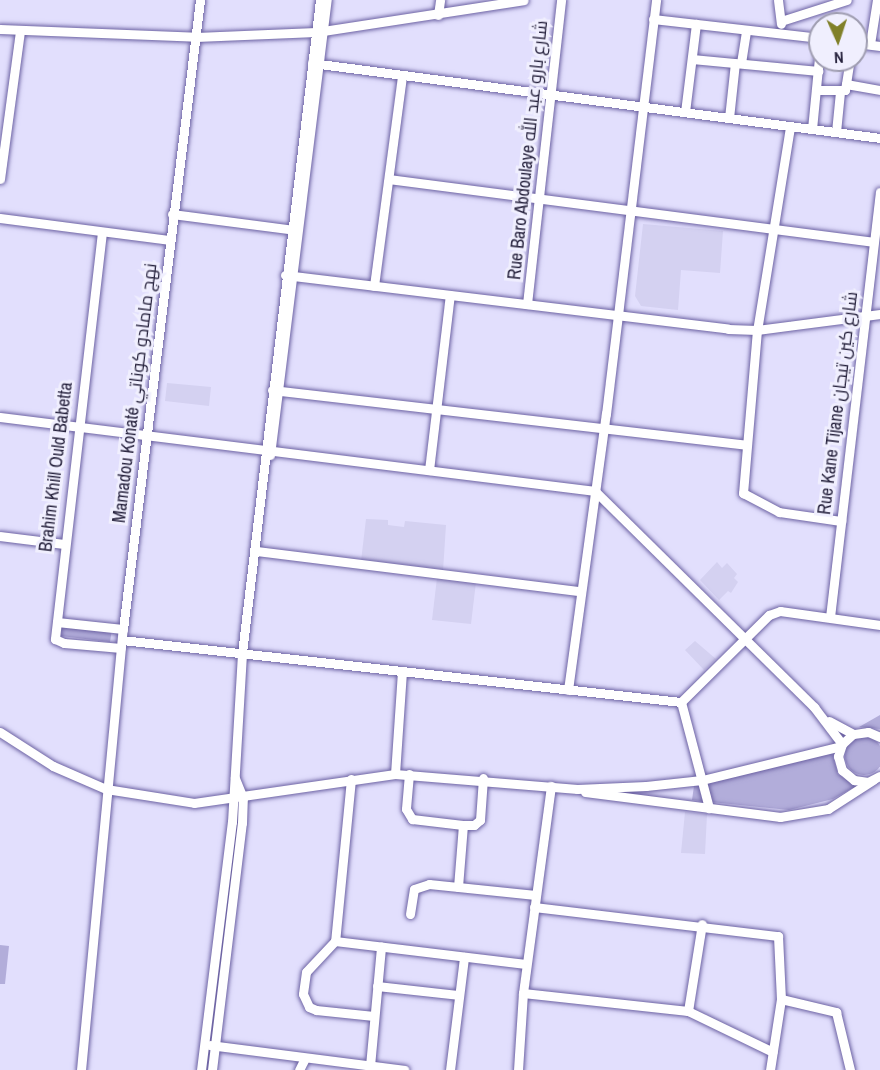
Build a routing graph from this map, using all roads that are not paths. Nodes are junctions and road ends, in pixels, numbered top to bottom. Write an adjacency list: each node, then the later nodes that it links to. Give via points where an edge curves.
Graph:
1 (200, 0): 20 (street, Mamadou Konaté نهج مامادو كوناتي)
2 (320, 0): 18 (street)
3 (327, 0): 18 (street)
4 (440, 0): 11 (street)
5 (524, 0): 11 (street)
6 (561, 0): 33 (street, Rue Baro Abdoulaye شارع بارو عبد الله)
7 (656, 0): 12 (street)
8 (778, 0): 13 (street)
9 (847, 0): 13 (street)
10 (877, 0): 22 (street)
11 (438, 15): 18 (street)
12 (653, 19): 14 (street); 34 (street)
13 (781, 21): 19 (street)
14 (696, 24): 16 (street); 23 (street)
15 (0, 29): 17 (street)
16 (746, 30): 19 (street); 24 (street)
17 (20, 31): 20 (street); 41 (street)
18 (320, 32): 20 (street); 25 (street)
19 (782, 34): 21 (street)
20 (196, 37): 46 (street, Mamadou Konaté نهج مامادو كوناتي)
21 (808, 37)
22 (875, 45)
23 (692, 58): 24 (street); 35 (street)
24 (738, 63): 26 (street); 36 (street)
25 (315, 64): 29 (street); 48 (street)
26 (808, 69)
27 (818, 72): 31 (street)
28 (847, 72): 30 (street)
29 (402, 76): 33 (street); 42 (street)
30 (843, 88): 31 (street); 32 (street); 39 (street)
31 (816, 90): 38 (street)
32 (880, 90)
33 (553, 96): 34 (street); 44 (street, Rue Baro Abdoulaye شارع بارو عبد الله)
34 (643, 108): 35 (street); 45 (street)
35 (685, 112): 36 (street)
36 (729, 118): 37 (street)
37 (790, 127): 38 (street); 49 (street)
38 (812, 129): 39 (street)
39 (836, 132): 40 (street)
40 (880, 138)
41 (0, 179)
42 (389, 179): 44 (street); 54 (street)
43 (880, 192): 52 (street, Rue Kane Tijane شارع كين تيجان)
44 (540, 199): 45 (street); 56 (street, Rue Baro Abdoulaye شارع بارو عبد الله)
45 (630, 211): 49 (street); 57 (street)
46 (172, 214): 48 (street); 51 (street, Mamadou Konaté نهج مامادو كوناتي)
47 (0, 218): 50 (street)
48 (295, 230): 53 (street)
49 (772, 230): 52 (street); 60 (street)
50 (102, 232): 51 (street); 64 (street, Brahim Khill Ould Babetta)
51 (169, 240): 66 (street, Mamadou Konaté نهج مامادو كوناتي)
52 (872, 242): 58 (street, Rue Kane Tijane شارع كين تيجان)
53 (289, 276): 54 (street); 61 (street)
54 (374, 286): 55 (street)
55 (450, 295): 56 (street); 62 (street)
56 (527, 304): 57 (street)
57 (618, 313): 60 (street); 65 (street)
58 (868, 314): 59 (street); 60 (street); 71 (street, Rue Kane Tijane شارع كين تيجان)
59 (880, 314)
60 (757, 330): 67 (street)
61 (275, 390): 62 (street); 68 (street)
62 (437, 408): 65 (street); 69 (street)
63 (0, 417): 64 (street)
64 (77, 427): 66 (street); 73 (street, Brahim Khill Ould Babetta)
65 (604, 429): 67 (street); 70 (street)
66 (148, 435): 68 (street); 79 (street, Mamadou Konaté نهج مامادو كوناتي)
67 (744, 445): 71 (street, via 743,493 779,512)
68 (269, 450): 69 (street); 74 (street)
69 (429, 470): 70 (street)
70 (595, 491): 75 (street); 80 (street)
71 (841, 521): 76 (street, Rue Kane Tijane شارع كين تيجان)
72 (0, 536): 73 (street)
73 (64, 544): 77 (street, Brahim Khill Ould Babetta)
74 (256, 551): 75 (street); 82 (street)
75 (580, 591): 84 (street)
76 (830, 617): 78 (street); 80 (street, via 780,611 762,621)
77 (57, 622): 79 (street); 81 (street, via 57,642)
78 (880, 625)
79 (123, 629): 81 (street, Mamadou Konaté نهج مامادو كوناتي)
80 (748, 641): 85 (street); 86 (street)
81 (122, 644): 82 (street); 99 (street, Mamadou Konaté نهج مامادو كوناتي)
82 (242, 653): 83 (street); 93 (street)
83 (402, 671): 84 (street); 91 (street)
84 (568, 690): 85 (street)
85 (681, 702): 96 (street)
86 (824, 717): 88 (street); 90 (street)
87 (0, 732): 99 (street, via 53,766)
88 (853, 734): 89 (street); 90 (street)
89 (879, 735)
90 (841, 745): 96 (street); 97 (street, via 839,761 845,774 858,782)
91 (395, 774): 92 (street); 95 (street)
92 (409, 774): 94 (street); 104 (street, via 406,808 412,819)
93 (234, 776): 101 (street); 102 (street)
94 (483, 778): 98 (street); 104 (street, via 480,820 474,825)
95 (351, 779): 101 (street); 110 (street)
96 (702, 780): 100 (street); 103 (street)
97 (877, 780): 103 (street, via 843,802 813,813 780,817)
98 (551, 786): 100 (street); 106 (street)
99 (106, 789): 102 (street, via 182,802); 125 (street, Mamadou Konaté نهج مامادو كوناتي)
100 (578, 789): 103 (street, via 604,796)
101 (243, 798): 102 (street); 121 (street)
102 (232, 800): 120 (street)
103 (709, 808)
104 (463, 825): 105 (street)
105 (458, 887): 106 (street); 108 (street, via 429,884 414,889)
106 (535, 895): 107 (street)
107 (534, 907): 109 (street); 113 (street)
108 (410, 914)
109 (702, 924): 117 (street, via 780,938); 118 (street)
110 (335, 941): 111 (street); 119 (street, via 306,972 304,1001 316,1010)
111 (381, 947): 112 (street); 114 (street)
112 (464, 957): 113 (street); 116 (street)
113 (526, 964): 115 (street)
114 (377, 986): 116 (street); 119 (street)
115 (523, 993): 118 (street); 131 (street)
116 (458, 995): 130 (street)
117 (781, 999): 122 (street); 133 (street, via 836,1012)
118 (688, 1011): 122 (street)
119 (374, 1017): 124 (street)
120 (204, 1044): 121 (street); 126 (street)
121 (215, 1046): 123 (street); 127 (street)
122 (773, 1052): 132 (street)
123 (304, 1058): 124 (street); 128 (street)
124 (369, 1066): 129 (street)
125 (81, 1070)
126 (201, 1070)
127 (212, 1070)
128 (299, 1070)
129 (405, 1070)
130 (450, 1070)
131 (518, 1070)
132 (771, 1070)
133 (850, 1070)

